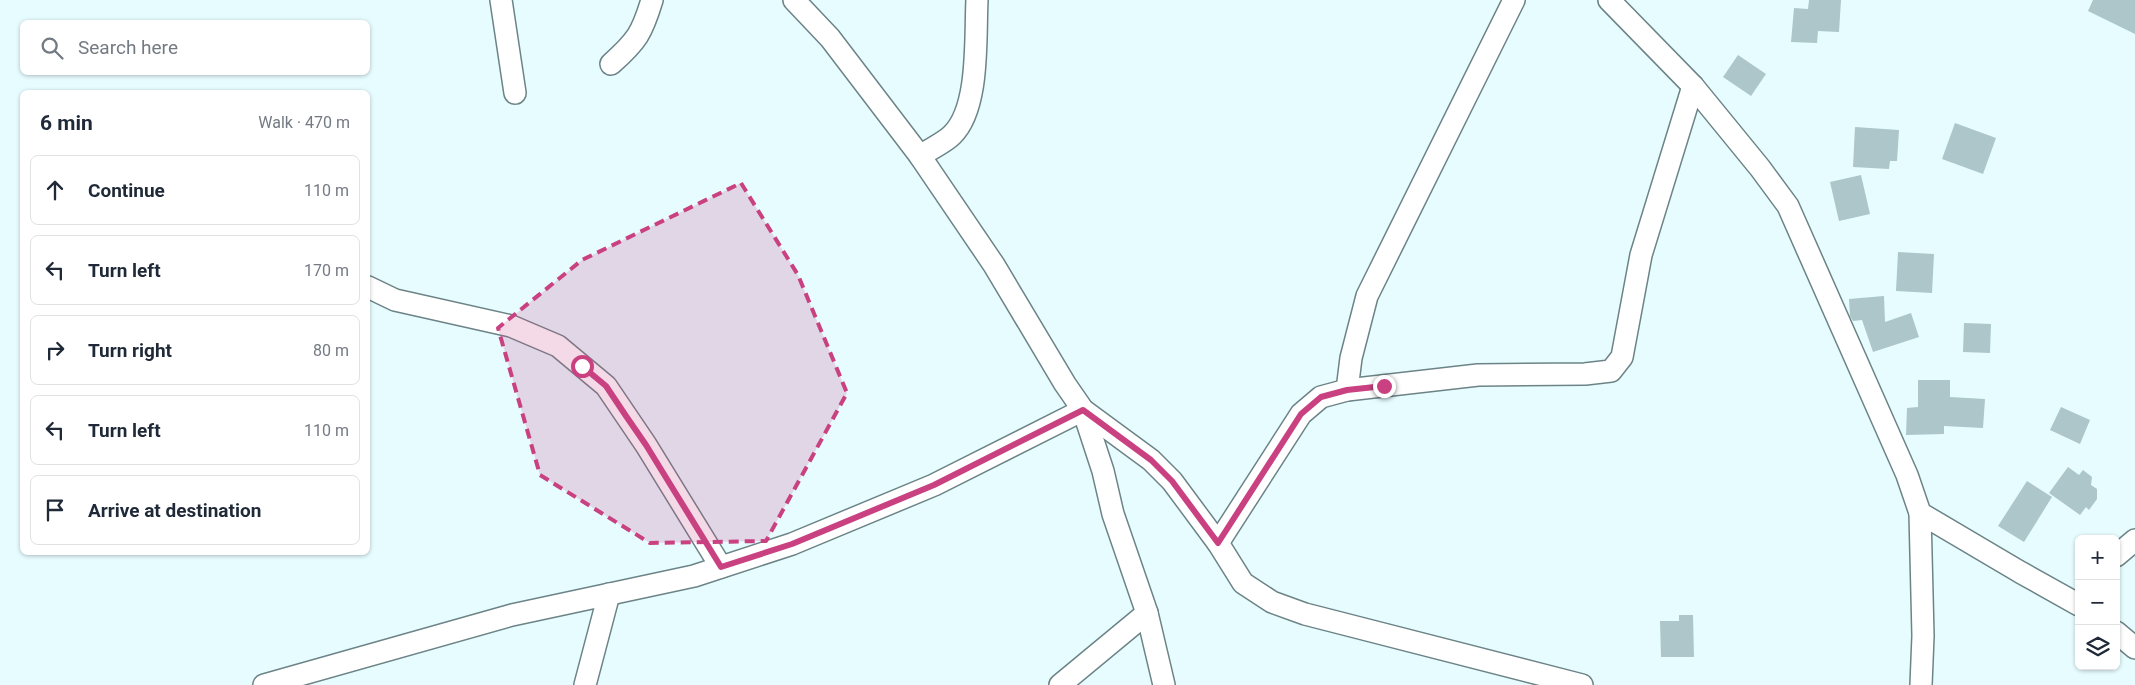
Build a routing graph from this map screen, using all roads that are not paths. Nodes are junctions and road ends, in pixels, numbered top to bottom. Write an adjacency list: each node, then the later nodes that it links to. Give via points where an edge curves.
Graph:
1 (501, 0): 9 (street)
2 (652, 0): 7 (street, via 645,24 632,45)
3 (794, 0): 10 (street, via 830,38)
4 (977, 0): 10 (street, via 972,94 963,119 952,135)
5 (1514, 0): 12 (street, via 1367,296 1351,358)
6 (1609, 0): 8 (street)
7 (612, 64)
8 (1693, 86): 12 (street, via 1641,255 1622,357 1611,371 1478,375); 14 (street, via 1788,206 1907,475)
9 (515, 93)
10 (920, 156): 13 (street, via 994,265)
11 (370, 288): 18 (street, via 395,300 511,326 558,346 606,386)
12 (1347, 390): 16 (street, via 1321,397 1301,414)
13 (1083, 410): 16 (street, via 1151,460 1172,481); 18 (street, via 934,485 792,544); 21 (street, via 1103,470 1113,514)
14 (1920, 512): 20 (street); 29 (street)
15 (2135, 540): 17 (street)
16 (1218, 543): 28 (street, via 1243,583 1272,602 1305,614)
17 (2120, 553)
18 (721, 567): 19 (street)
19 (609, 594): 24 (street, via 512,615); 25 (street)
20 (2075, 597)
21 (1147, 613): 26 (street); 27 (street)
22 (2120, 635): 23 (street)
23 (2135, 648)
24 (264, 685)
25 (585, 685)
26 (1060, 685)
27 (1164, 685)
28 (1582, 685)
29 (1921, 685)

